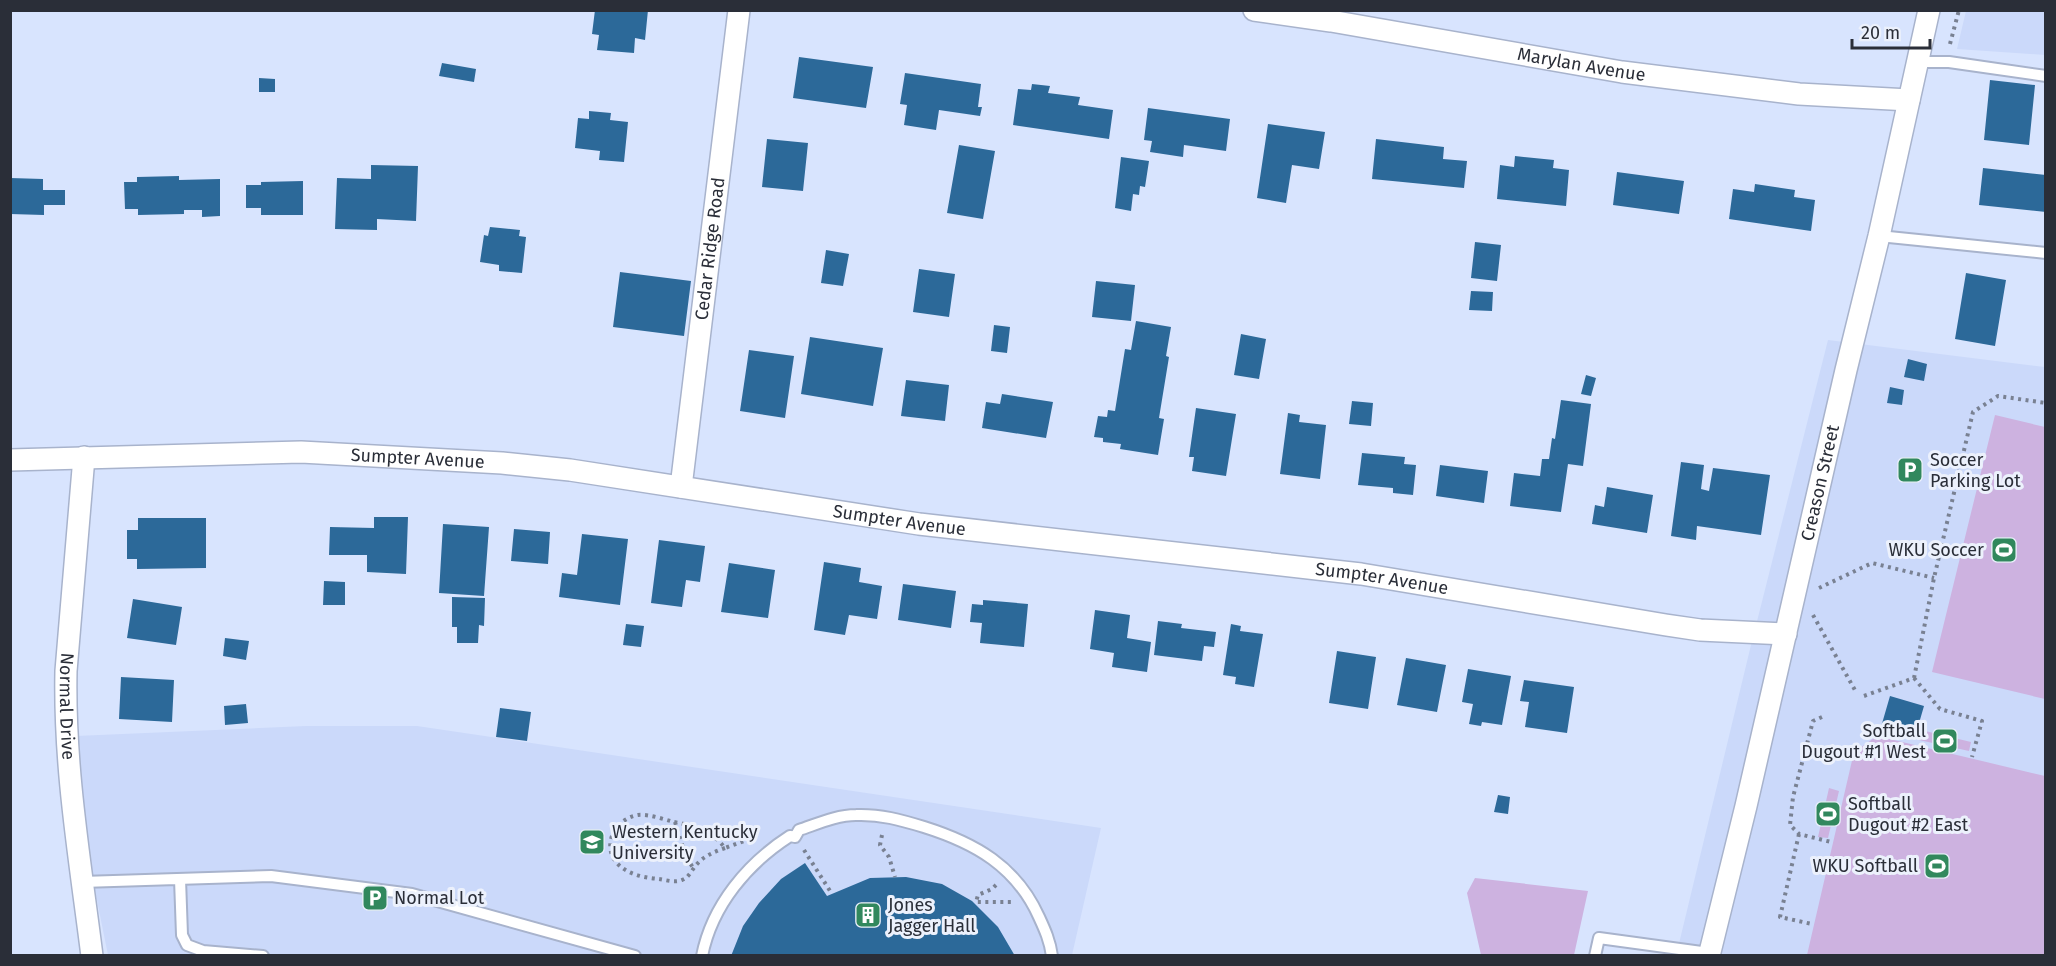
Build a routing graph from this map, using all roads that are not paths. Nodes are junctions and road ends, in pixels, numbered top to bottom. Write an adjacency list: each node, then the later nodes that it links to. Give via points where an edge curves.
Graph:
1 (739, 10): 11 (street, Cedar Ridge Road)
2 (1254, 10): 6 (street, Marylan Avenue, via 1622,72 1799,94)
3 (1929, 10): 4 (street, Creason Street)
4 (1919, 62): 5 (lane, via 1949,62); 6 (street, Creason Street)
5 (2046, 76)
6 (1909, 100): 7 (street, Creason Street)
7 (1879, 236): 8 (lane); 12 (street, Creason Street)
8 (2046, 253)
9 (84, 457): 10 (street, Sumpter Avenue); 11 (street, Sumpter Avenue, via 347,453 536,467); 14 (street, Normal Drive, via 65,706 72,813)
10 (10, 460)
11 (681, 487): 12 (street, Sumpter Avenue, via 919,524 1361,574 1666,626)
12 (1786, 634): 15 (street, Creason Street)
13 (180, 879): 14 (lane); 17 (lane, via 182,935 187,945 203,951); 18 (lane, via 271,876 412,894)
14 (82, 882): 16 (street, Normal Drive)
15 (1709, 954): 21 (lane, via 1599,938)
16 (92, 956)
17 (263, 956)
18 (635, 956)
19 (702, 956): 20 (lane, via 719,911 752,866 776,845 795,837 799,830 854,815 885,817 952,836 988,855 1014,877 1030,901 1050,941)
20 (1052, 956)
21 (1595, 956)

